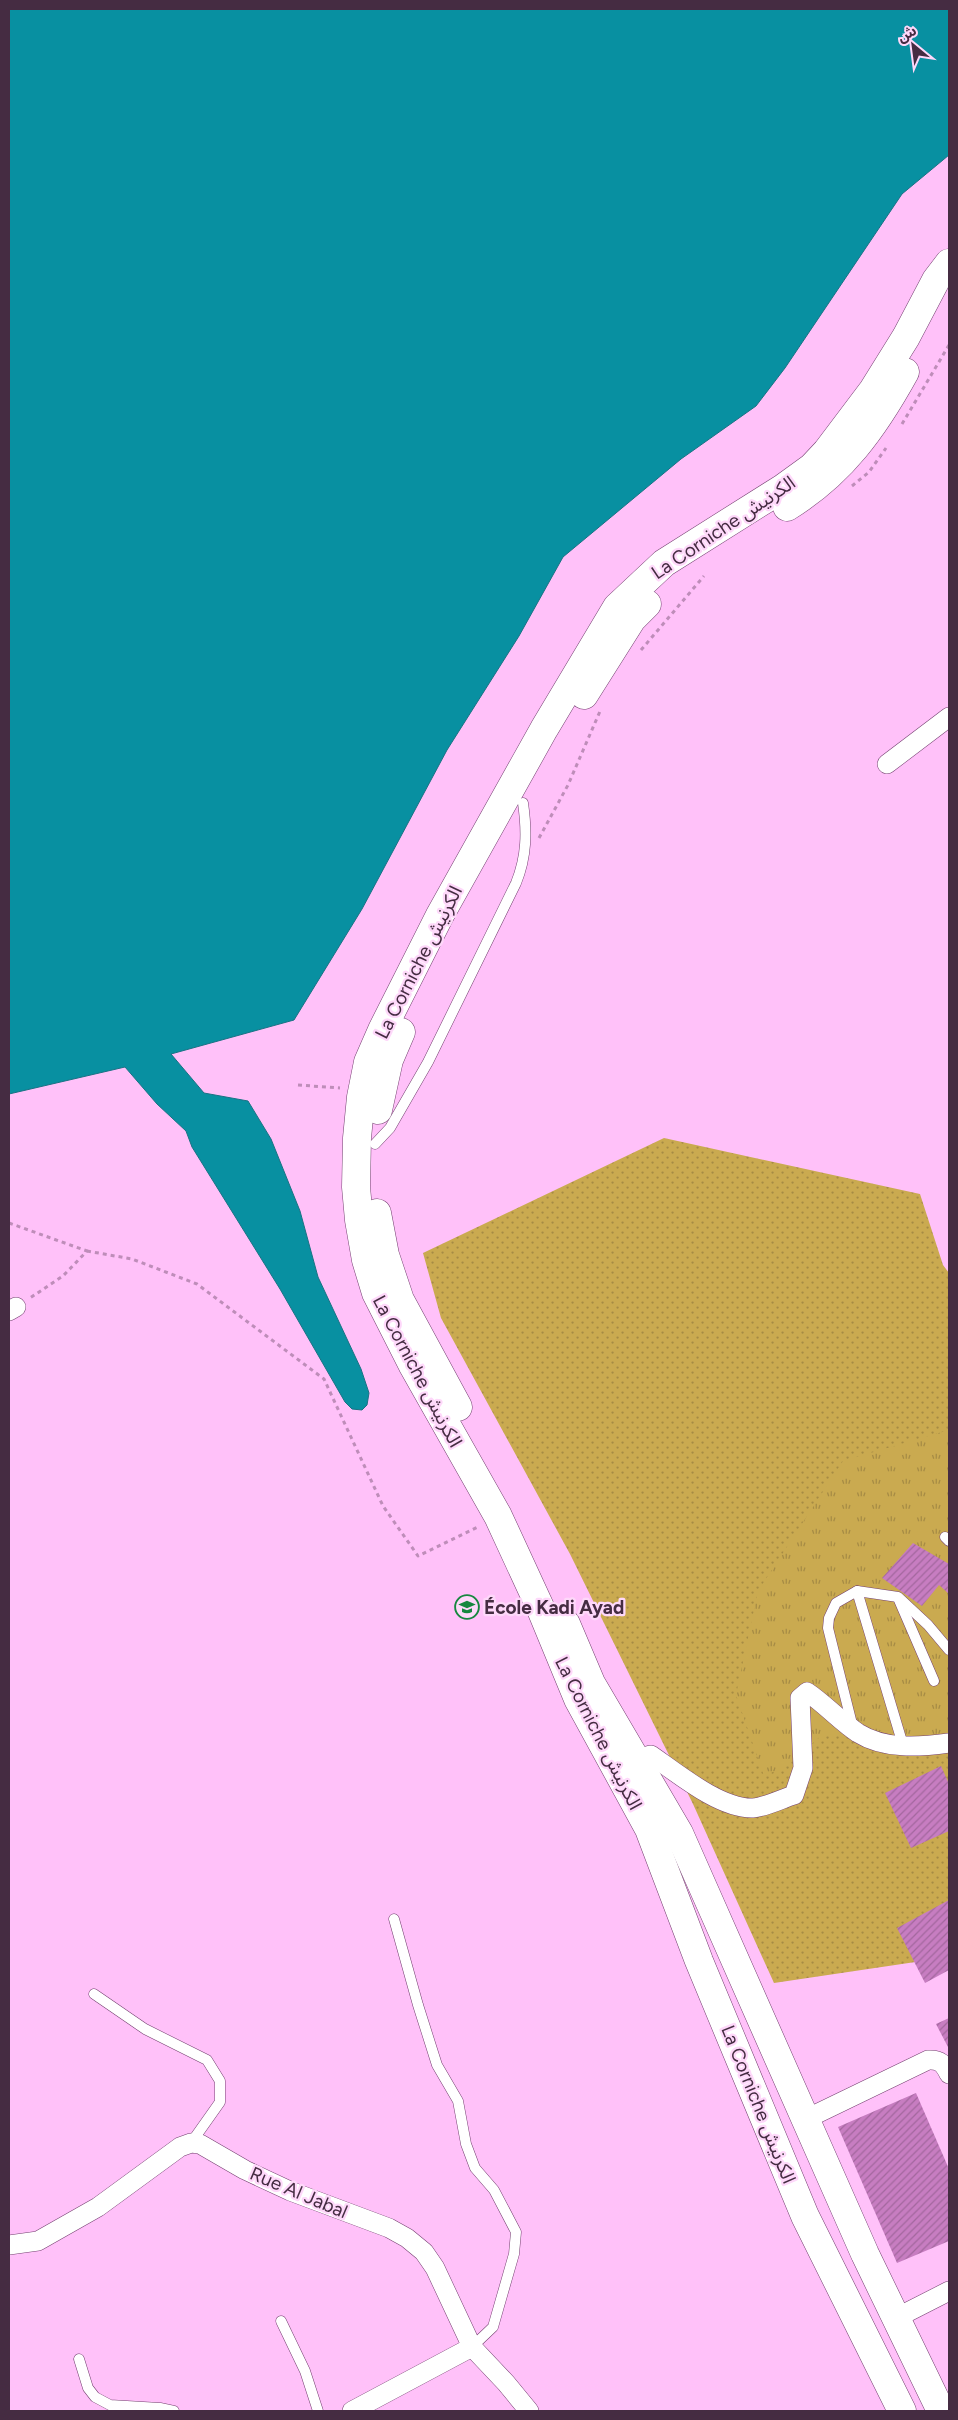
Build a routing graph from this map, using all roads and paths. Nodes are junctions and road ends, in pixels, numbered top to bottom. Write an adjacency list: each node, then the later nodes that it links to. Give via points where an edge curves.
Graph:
1 (949, 263): 24 (main road, La Corniche الكرنيش, via 873,390 828,451 783,488 664,563 617,607 576,672 440,915 368,1062 361,1097 356,1187 366,1260 376,1293 510,1540 567,1676)
2 (949, 295): 8 (main road, La Corniche الكرنيش, via 882,412 846,460 822,483 662,589 632,619)
3 (704, 576): 4 (path)
4 (636, 656)
5 (604, 702): 9 (path, via 568,785)
6 (949, 717): 7 (street)
7 (887, 764)
8 (522, 803): 9 (lane, via 526,838); 12 (main road, La Corniche الكرنيش, via 406,1018 382,1086)
9 (522, 869): 12 (lane, via 428,1062 390,1128)
10 (298, 1086): 11 (path)
11 (346, 1088)
12 (375, 1144): 24 (main road, La Corniche الكرنيش, via 375,1203 385,1255 400,1300 513,1508)
13 (9, 1223): 14 (path)
14 (87, 1252): 15 (path, via 63,1276); 16 (path, via 132,1259 197,1284 324,1379 383,1506 418,1556)
15 (12, 1309)
16 (486, 1523)
17 (857, 1591): 18 (lane); 21 (lane, via 836,1603 828,1628); 23 (lane)
18 (898, 1596): 19 (lane); 20 (lane)
19 (949, 1650)
20 (934, 1681)
21 (853, 1729): 23 (street, via 875,1742); 24 (street, via 818,1698 803,1693 800,1698 803,1768 794,1795 754,1808 734,1806 708,1793 651,1755)
22 (949, 1743): 23 (street)
23 (903, 1745)
24 (625, 1762): 28 (main road, La Corniche الكرنيش, via 679,1832); 40 (main road, La Corniche الكرنيش, via 699,1961 805,2216)
25 (394, 1920): 34 (lane, via 438,2065 458,2101 466,2144 475,2168 494,2190 516,2232 514,2254 493,2327)
26 (94, 1994): 29 (lane, via 146,2029 207,2060 220,2081 220,2102)
27 (949, 2074): 28 (street, via 944,2064 935,2059 928,2060)
28 (806, 2119): 32 (main road, La Corniche الكرنيش)
29 (191, 2143): 30 (street, via 180,2147 98,2207 38,2241); 34 (street, Rue Al Jabal, via 200,2144 290,2191 389,2228 407,2238 424,2252 435,2268)
30 (9, 2244)
31 (949, 2291): 32 (street)
32 (896, 2318): 41 (main road, La Corniche الكرنيش)
33 (281, 2321): 37 (lane, via 305,2371)
34 (472, 2347): 38 (street); 39 (street, Rue Al Jabal)
35 (79, 2359): 36 (lane, via 88,2388 95,2398 110,2404)
36 (174, 2411)
37 (318, 2411)
38 (352, 2411)
39 (529, 2411)
40 (902, 2411)
41 (941, 2411)

